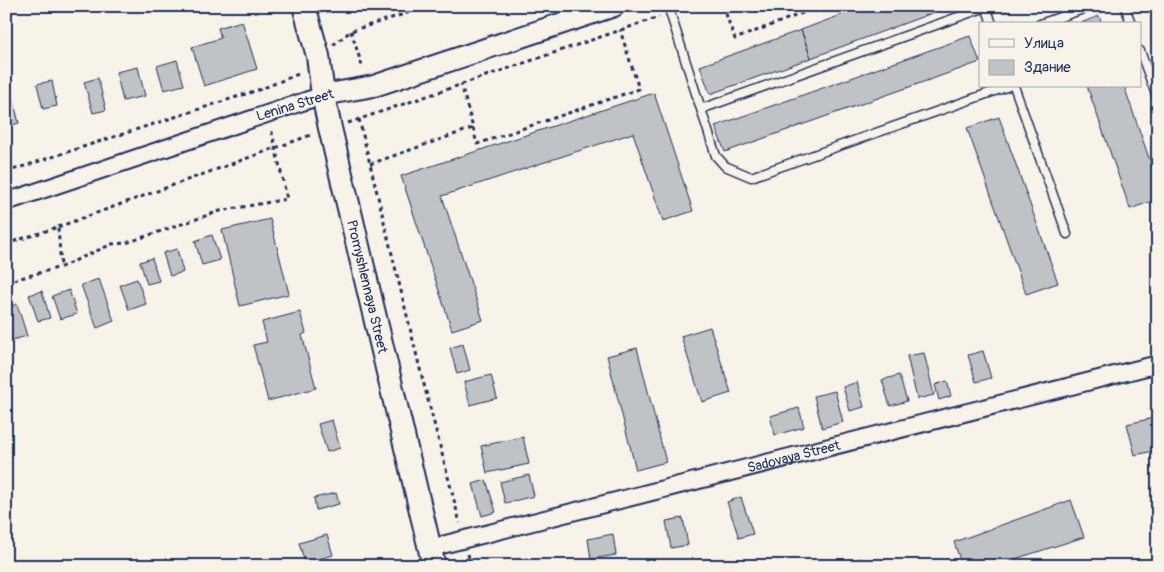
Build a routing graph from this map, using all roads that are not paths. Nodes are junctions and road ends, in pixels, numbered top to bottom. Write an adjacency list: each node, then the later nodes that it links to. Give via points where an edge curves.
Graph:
1 (304, 6): 13 (main road, Promyshlennaya Street, via 318,56)
2 (614, 6): 13 (street, Lenina Street, via 374,86)
3 (1092, 6): 8 (lane)
4 (1125, 6): 9 (lane)
5 (986, 7): 7 (lane); 15 (lane)
6 (669, 10): 15 (lane)
7 (991, 22)
8 (1046, 22)
9 (1130, 22)
10 (1142, 56): 14 (lane)
11 (1002, 88): 15 (lane, via 750,177 725,166 716,156)
12 (1015, 88): 17 (lane)
13 (323, 95): 16 (street, Lenina Street); 19 (main road, Promyshlennaya Street)
14 (1158, 100)
15 (701, 109)
16 (6, 202)
17 (1066, 234)
18 (1158, 364): 19 (street, Sadovaya Street, via 465,540)
19 (432, 557)

